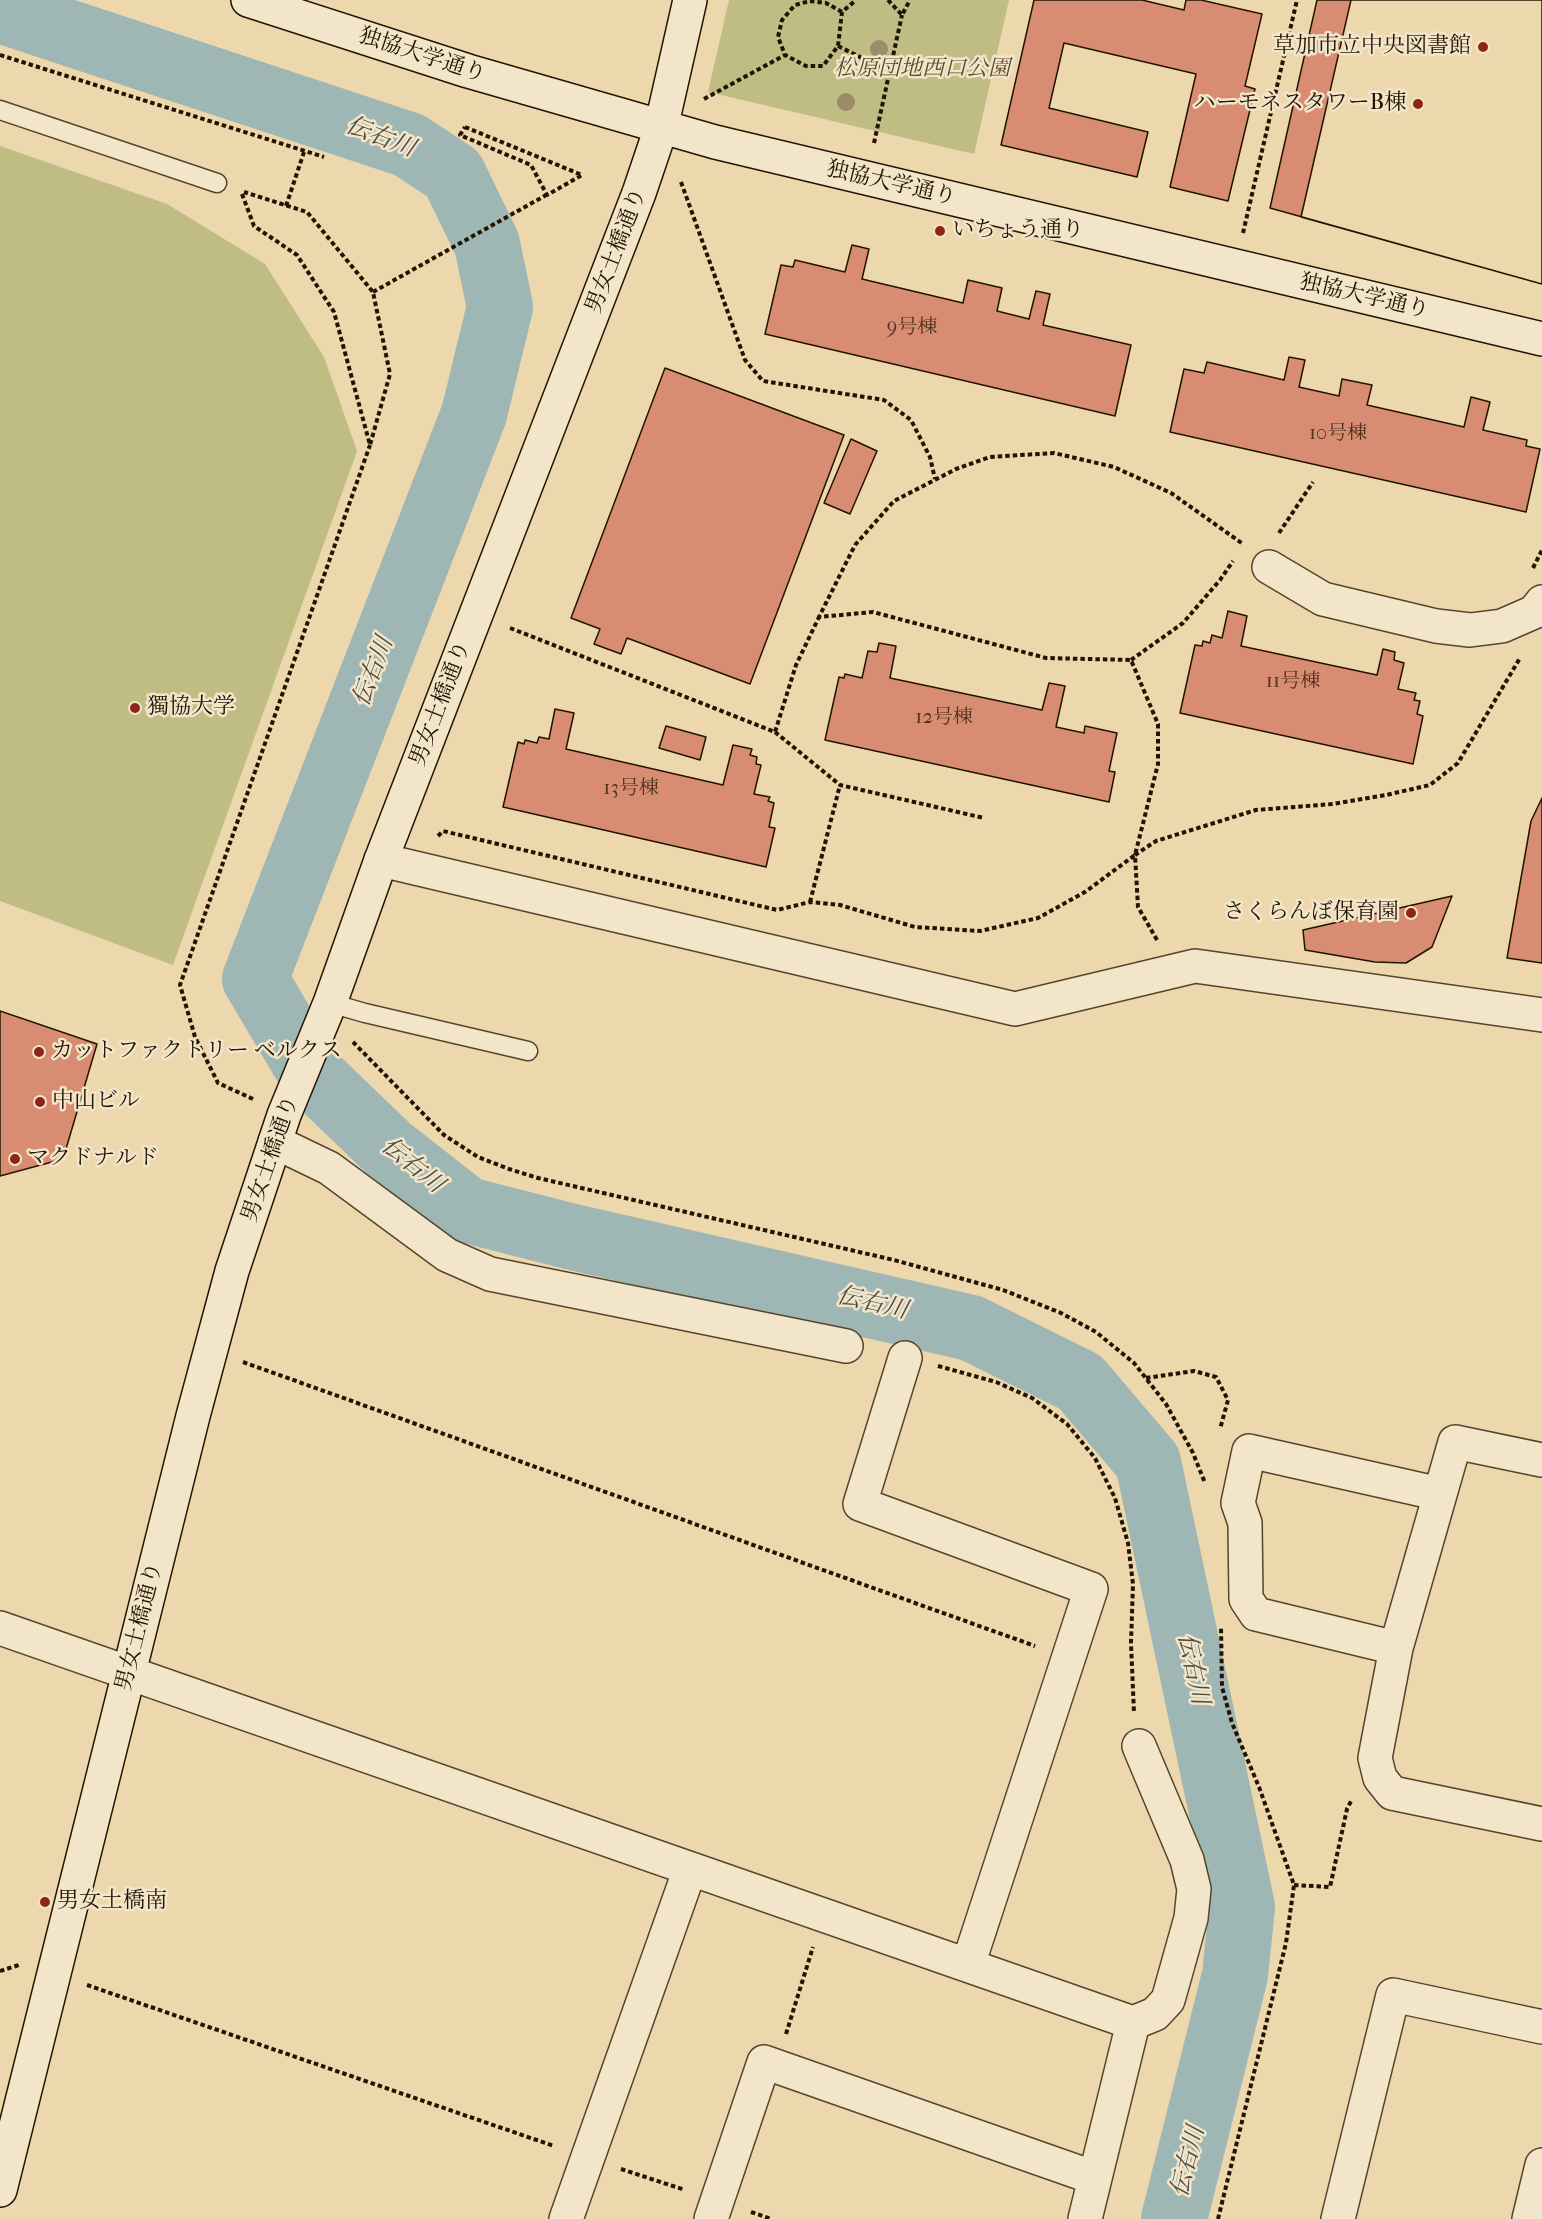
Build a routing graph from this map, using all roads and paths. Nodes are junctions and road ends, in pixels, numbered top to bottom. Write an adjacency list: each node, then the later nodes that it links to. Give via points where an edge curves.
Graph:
1 (248, 0): 16 (street, 独協大学通り)
2 (690, 0): 16 (street, 男女土橋通り)
3 (810, 0): 8 (path); 12 (path, via 795,6 782,20 778,37)
4 (856, 0): 8 (path)
5 (888, 0): 9 (path)
6 (910, 0): 9 (path)
7 (1297, 0): 24 (path)
8 (842, 12): 10 (path)
9 (902, 15): 13 (path)
10 (838, 46): 12 (path, via 823,66 806,66); 13 (path)
11 (0, 55): 18 (path)
12 (785, 55): 14 (path)
13 (890, 72): 17 (path)
14 (702, 100)
15 (0, 110): 21 (lane)
16 (661, 128): 26 (street, 独協大学通り); 45 (street, 男女土橋通り)
17 (873, 149)
18 (304, 152): 19 (path); 23 (path)
19 (324, 157)
20 (680, 181): 28 (path, via 745,360 763,381 884,400 911,420 930,457)
21 (217, 183)
22 (547, 195): 22 (path, via 582,175 465,127 460,135 531,165); 25 (path)
23 (286, 206): 25 (path, via 307,212); 27 (path, via 241,191 254,226 297,255 334,312)
24 (1242, 237)
25 (373, 292): 27 (path, via 390,374)
26 (1542, 339)
27 (370, 445): 52 (path, via 180,985 195,1037 218,1083)
28 (935, 480): 36 (path, via 894,501 855,544); 39 (path, via 990,457 1054,453 1114,467 1171,494 1245,545 1183,623)
29 (1313, 482): 30 (path)
30 (1278, 534): 31 (path); 33 (path)
31 (1288, 540)
32 (1542, 550): 34 (path)
33 (1271, 554): 35 (street, via 1323,599 1436,626 1470,630 1502,626 1534,612)
34 (1531, 572)
35 (1542, 602)
36 (819, 617): 39 (path, via 873,612 1046,658); 40 (path, via 796,665)
37 (510, 628): 40 (path)
38 (1523, 652): 44 (path, via 1458,763 1430,785 1334,804 1256,810 1156,842)
39 (1131, 660): 44 (path, via 1158,724 1158,765)
40 (775, 732): 41 (path)
41 (840, 785): 42 (path); 46 (path)
42 (984, 818)
43 (436, 838): 46 (path, via 443,831 777,910)
44 (1135, 855): 46 (path, via 1085,892 1038,918 980,931 915,927 840,905); 47 (path, via 1138,907)
45 (381, 860): 48 (street, 男女土橋通り); 49 (street, via 1015,1009 1195,966)
46 (810, 902)
47 (1160, 945)
48 (330, 1003): 51 (lane); 52 (street, 男女土橋通り)
49 (1542, 1015)
50 (353, 1042): 56 (path, via 444,1135 478,1157 538,1178 894,1260 1003,1290 1096,1332)
51 (528, 1051)
52 (274, 1120): 53 (street, via 329,1168 447,1255 490,1274); 54 (street, 男女土橋通り)
53 (846, 1346)
54 (211, 1351): 64 (path); 65 (street, 男女土橋通り)
55 (905, 1358): 64 (street, via 860,1504 1091,1589); 66 (path, via 996,1382 1032,1398 1067,1424 1095,1458 1115,1498 1128,1542 1133,1584 1132,1703)
56 (1146, 1378): 57 (path, via 1194,1371 1216,1377 1228,1400 1219,1434 1222,1443); 59 (path, via 1166,1404)
57 (1250, 1451): 60 (street); 63 (street, via 1238,1503 1245,1523 1246,1599 1256,1614)
58 (1542, 1460): 60 (street, via 1455,1442)
59 (1208, 1488)
60 (1440, 1494): 63 (street)
61 (1221, 1622): 70 (path, via 1222,1687)
62 (0, 1628): 65 (street)
63 (1396, 1648): 67 (street, via 1375,1758)
64 (1068, 1659): 72 (street)
65 (128, 1673): 69 (street); 73 (street, 男女土橋通り)
66 (1139, 1746): 75 (street, via 1187,1860 1194,1889 1191,1918 1168,2000 1155,2014)
67 (1380, 1778): 68 (street, via 1392,1792); 70 (path, via 1358,1790 1347,1809 1330,1887)
68 (1542, 1824)
69 (690, 1869): 71 (street); 78 (street)
70 (1294, 1885): 86 (path, via 1286,1943)
71 (823, 1915): 72 (street); 77 (path)
72 (968, 1965): 75 (street)
73 (41, 1968): 74 (path); 78 (path); 81 (street, 男女土橋通り)
74 (0, 1971)
75 (1133, 2022): 80 (street)
76 (1542, 2027): 87 (street, via 1393,1995)
77 (777, 2067): 80 (street); 82 (street, via 764,2062)
78 (588, 2158): 82 (path); 83 (street)
79 (1542, 2165): 88 (street)
80 (1095, 2178): 85 (street)
81 (0, 2190)
82 (715, 2210): 84 (path)
83 (566, 2219)
84 (771, 2219)
85 (1085, 2219)
86 (1218, 2219)
87 (1338, 2219)
88 (1529, 2219)

